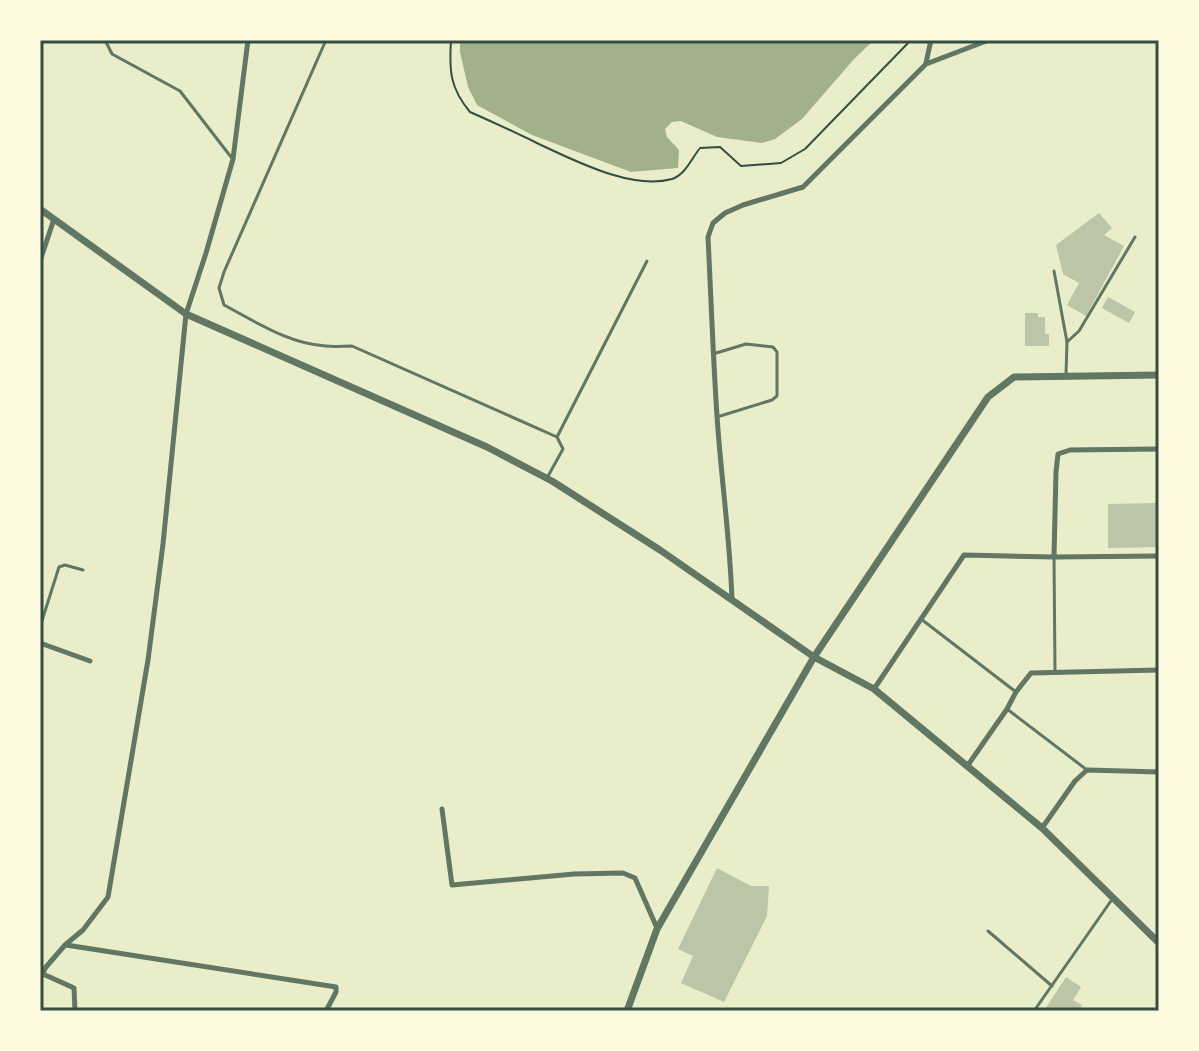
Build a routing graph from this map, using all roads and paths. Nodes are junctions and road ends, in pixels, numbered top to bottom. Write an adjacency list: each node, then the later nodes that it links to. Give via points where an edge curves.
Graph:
1 (105, 40): 9 (lane, via 112,54 180,91)
2 (248, 40): 9 (street)
3 (326, 40): 22 (lane, via 224,272 219,288 224,305 294,340 352,346)
4 (451, 40): 5 (path, via 452,85 470,112 593,169 650,181 679,176 700,148 720,147 741,166 781,163 805,149)
5 (911, 40)
6 (931, 40): 8 (street)
7 (989, 40): 8 (street)
8 (926, 64): 18 (street, via 803,187 743,205 713,223 708,237)
9 (233, 159): 16 (street)
10 (40, 209): 11 (street)
11 (54, 219): 13 (street); 16 (street)
12 (1135, 237): 17 (lane, via 1079,331)
13 (40, 261)
14 (647, 261): 22 (lane)
15 (1054, 271): 17 (lane)
16 (186, 314): 24 (street); 48 (street, via 150,646 108,897)
17 (1067, 342): 20 (lane)
18 (713, 354): 21 (street); 21 (lane, via 746,344 777,352 777,396)
19 (1159, 375): 20 (street)
20 (1066, 376): 32 (street, via 1014,377 988,397)
21 (717, 417): 28 (street)
22 (557, 437): 24 (lane, via 563,449)
23 (1159, 449): 26 (street, via 1058,454)
24 (547, 478): 28 (street)
25 (1159, 556): 26 (street)
26 (1054, 557): 29 (street, via 964,555); 35 (lane)
27 (83, 570): 30 (lane, via 59,567)
28 (732, 601): 32 (street)
29 (921, 619): 36 (street); 37 (lane)
30 (40, 627)
31 (40, 643): 33 (street)
32 (814, 657): 36 (street); 45 (street)
33 (90, 661)
34 (1159, 670): 35 (street)
35 (1055, 672): 37 (street, via 1031,673)
36 (874, 689): 39 (street)
37 (1016, 692): 38 (street)
38 (1007, 709): 39 (street); 40 (lane)
39 (968, 765): 43 (street)
40 (1087, 770): 41 (street); 43 (street)
41 (1159, 772)
42 (442, 809): 45 (street, via 452,885 623,873 635,878)
43 (1042, 828): 44 (street)
44 (1113, 898): 47 (street); 50 (lane)
45 (657, 929): 53 (street)
46 (988, 931): 50 (lane)
47 (1159, 943)
48 (65, 945): 49 (street); 52 (street, via 336,987)
49 (41, 976): 51 (street, via 74,988)
50 (1052, 986): 54 (lane)
51 (75, 1011)
52 (326, 1011)
53 (627, 1011)
54 (1034, 1011)

